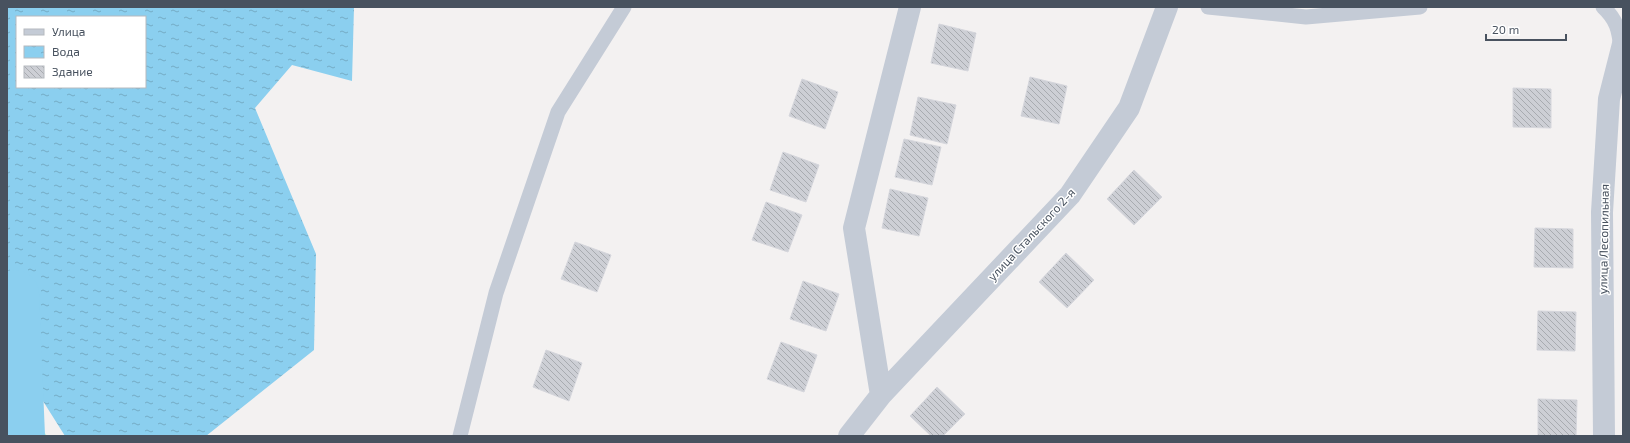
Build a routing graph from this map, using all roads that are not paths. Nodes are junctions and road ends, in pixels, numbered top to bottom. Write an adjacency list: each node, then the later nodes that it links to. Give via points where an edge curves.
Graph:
1 (624, 7): 9 (lane, via 558,112 496,293)
2 (910, 7): 8 (street, via 854,228)
3 (1167, 7): 8 (street, улица Стальского 2-я, via 1129,108 1070,195)
4 (1208, 7): 5 (lane, via 1306,17)
5 (1420, 7)
6 (1603, 7): 7 (lane, via 1612,16)
7 (1622, 47): 11 (street, улица Лесопильная, via 1610,99 1602,212)
8 (881, 395): 10 (street, улица Стальского 2-я)
9 (460, 436)
10 (849, 436)
11 (1604, 436)

